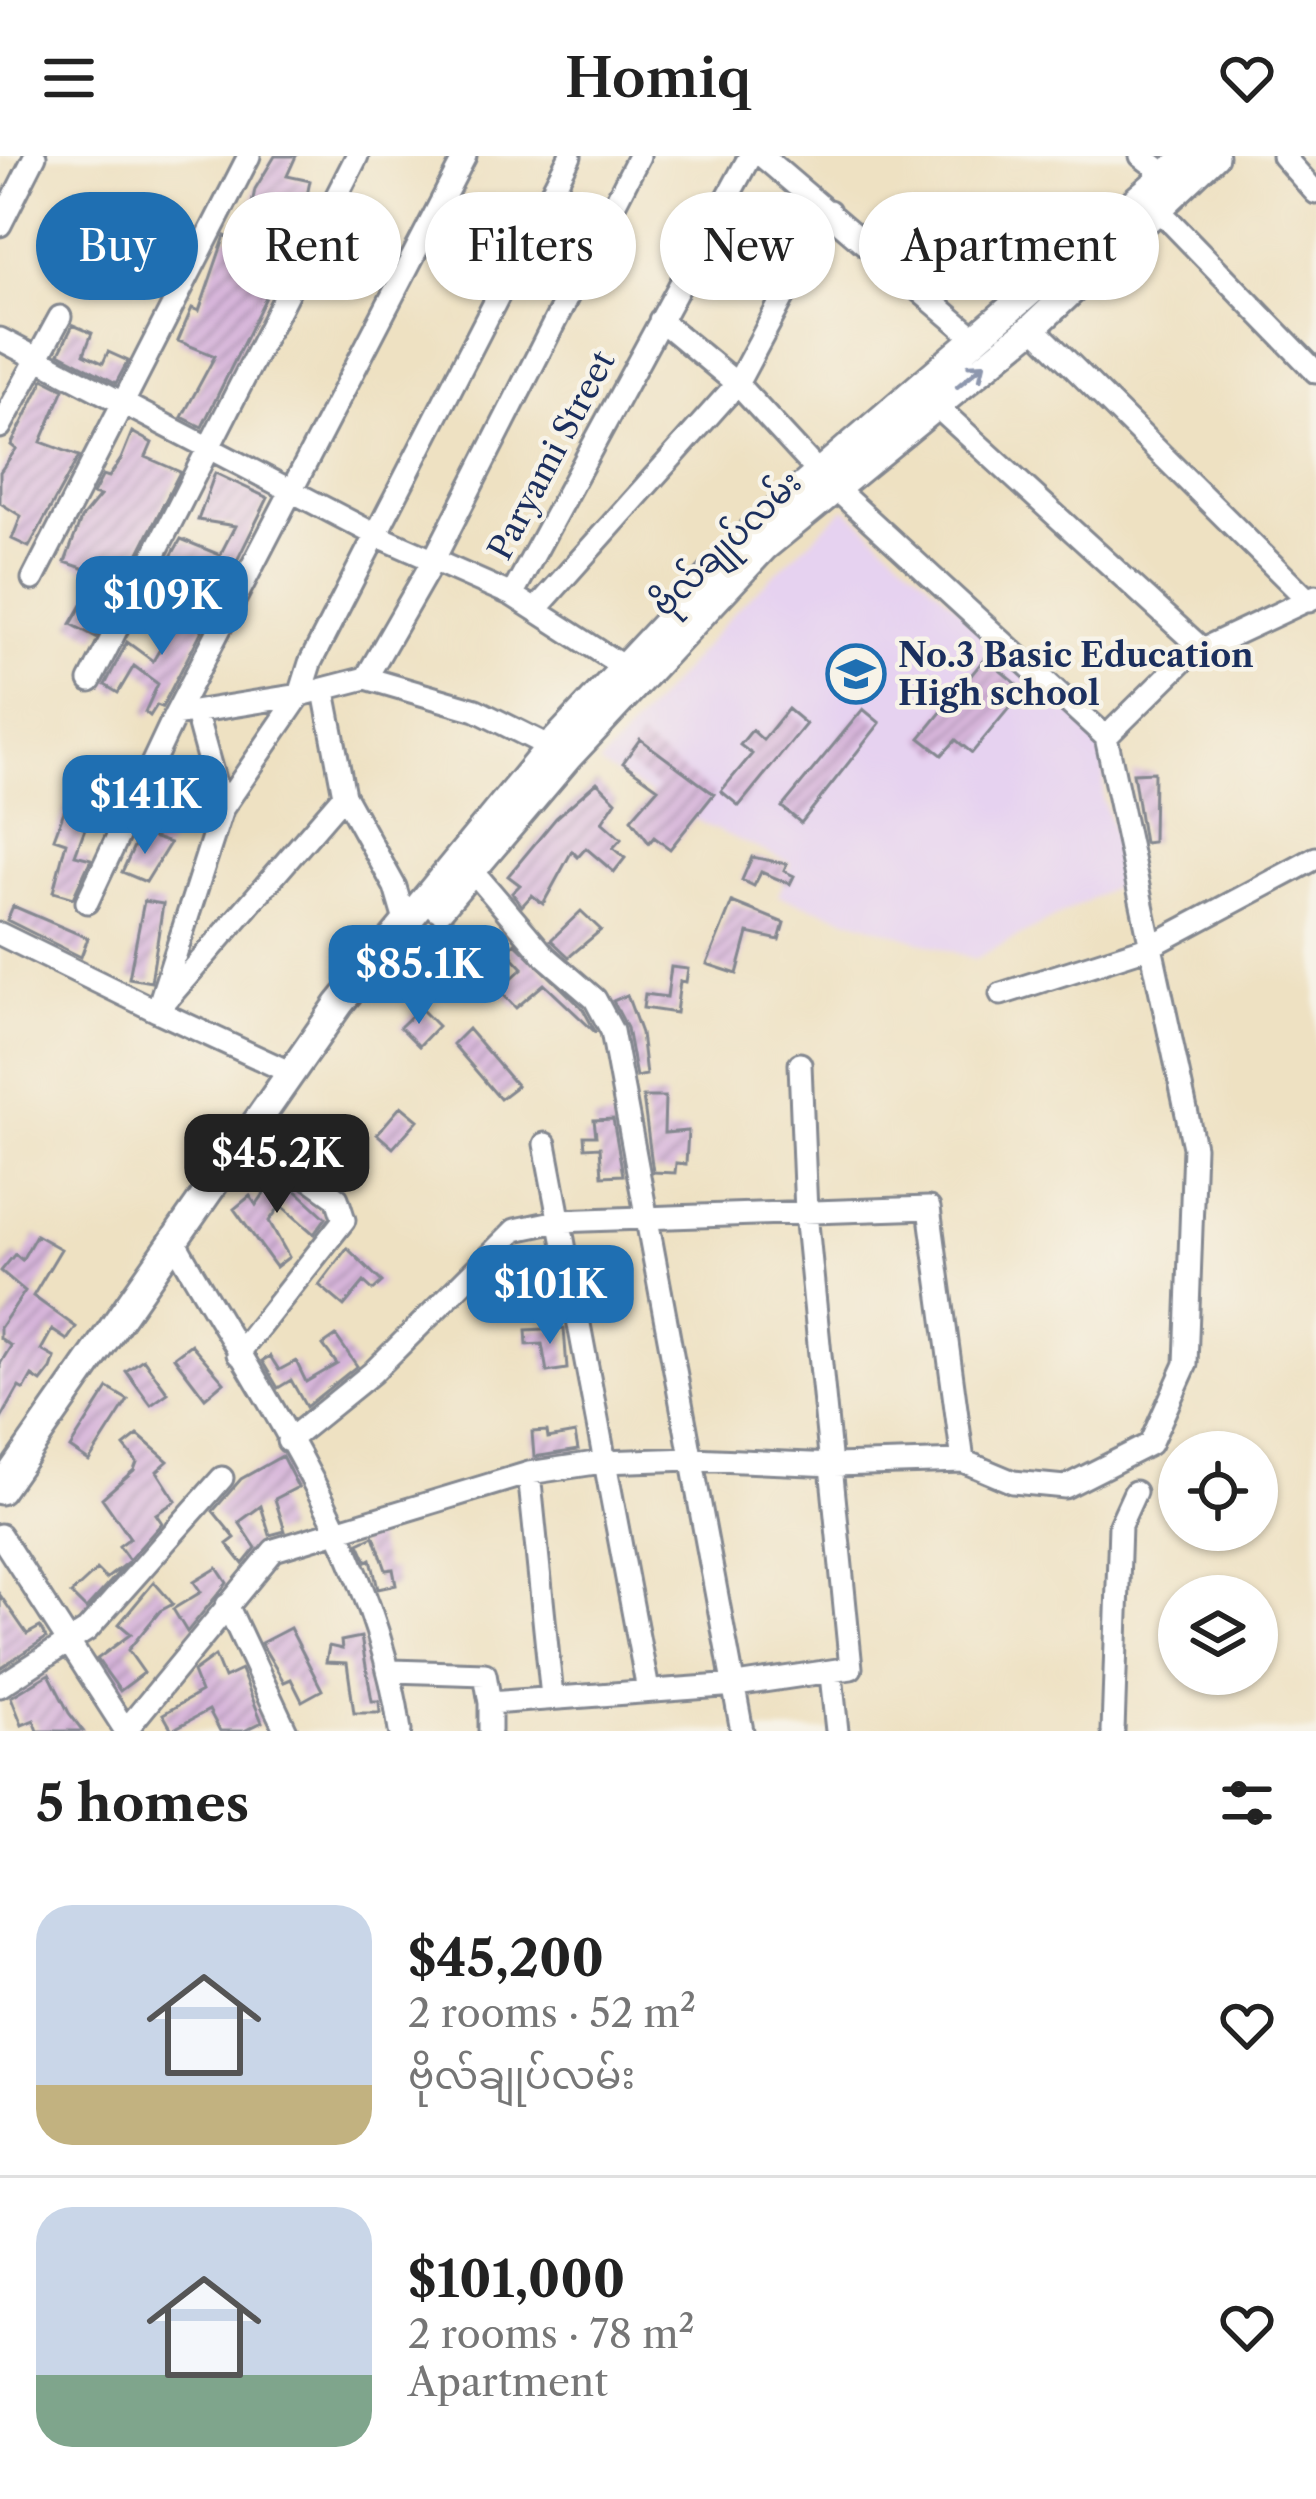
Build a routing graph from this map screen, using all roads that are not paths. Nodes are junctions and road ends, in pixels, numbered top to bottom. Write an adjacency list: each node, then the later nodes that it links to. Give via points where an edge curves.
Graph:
1 (35, 156): 17 (street)
2 (249, 156): 28 (street)
3 (357, 156): 30 (street)
4 (465, 156): 32 (street)
5 (570, 156): 33 (street)
6 (639, 156): 34 (street)
7 (750, 156): 20 (street, Paryami Street)
8 (762, 156): 13 (street)
9 (1142, 156): 12 (street)
10 (1214, 156): 12 (main road, ဗိုလ်ချုပ်လမ်း)
11 (1283, 156): 14 (street)
12 (1180, 173): 15 (main road, ဗိုလ်ချုပ်လမ်း); 23 (main road, ဗိုလ်ချုပ်လမ်း)
13 (806, 192)
14 (1316, 193)
15 (1160, 211): 21 (main road, ဗိုလ်ချုပ်လမ်း); 25 (street)
16 (835, 216): 23 (street)
17 (0, 224)
18 (782, 300): 26 (street)
19 (60, 317): 24 (street)
20 (660, 320): 26 (street); 36 (street, Paryami Street)
21 (1033, 327): 27 (main road, ဗိုလ်ချုပ်လမ်း, one-way to 21); 37 (street)
22 (0, 339): 24 (street)
23 (977, 340): 31 (main road, ဗိုလ်ချုပ်လမ်း)
24 (37, 359): 28 (street); 29 (street)
25 (1316, 372)
26 (737, 384): 31 (street); 38 (street)
27 (934, 405): 31 (main road, ဗိုလ်ချုပ်လမ်း); 39 (street)
28 (123, 408): 30 (street); 35 (street)
29 (0, 427)
30 (207, 447): 32 (street); 42 (street)
31 (828, 481): 40 (main road, ဗိုလ်ချုပ်လမ်း, via 755,528); 46 (street); 51 (main road, ဗိုလ်ချုပ်လမ်း)
32 (291, 492): 33 (street); 45 (street)
33 (376, 535): 34 (street); 44 (street)
34 (433, 561): 36 (street); 41 (street)
35 (33, 579)
36 (512, 595): 38 (street)
37 (1312, 598): 39 (street)
38 (537, 608): 40 (street)
39 (1201, 648): 46 (street)
40 (624, 668): 47 (main road, ဗိုလ်ချုပ်လမ်း)
41 (367, 678): 43 (street); 47 (street, via 476,710)
42 (90, 681)
43 (324, 692): 44 (street); 48 (street)
44 (299, 695): 45 (street); 49 (street)
45 (185, 714): 49 (street); 52 (street)
46 (1106, 737): 55 (street)
47 (550, 747): 53 (main road, ဗိုလ်ချုပ်လမ်း)
48 (344, 795): 53 (street); 57 (street)
49 (222, 809): 57 (street)
50 (1316, 858): 55 (street)
51 (472, 870): 58 (main road, ဗိုလ်ချုပ်လမ်း, via 356,1004); 65 (street, via 544,956 595,998 612,1030)
52 (88, 902)
53 (405, 921): 58 (main road, ဗိုလ်ချုပ်လမ်း)
54 (0, 934): 57 (street)
55 (1151, 946): 56 (street); 70 (street, via 1194,1147 1186,1364 1150,1444 1065,1487 1012,1482)
56 (1001, 994)
57 (157, 1010): 60 (street)
58 (329, 1023): 60 (main road, ဗိုလ်ချုပ်လမ်း)
59 (800, 1064): 63 (street)
60 (289, 1072): 61 (main road, ဗိုလ်ချုပ်လမ်း)
61 (247, 1134): 66 (main road, ဗိုလ်ချုပ်လမ်း); 67 (street, via 337,1198 344,1220)
62 (545, 1144): 64 (street)
63 (806, 1213): 65 (street); 70 (street, via 929,1208); 72 (street)
64 (558, 1221): 65 (street); 68 (street, via 515,1230 372,1373); 71 (street)
65 (649, 1222): 69 (street)
66 (174, 1241): 67 (street); 74 (main road, ဗိုလ်ချုပ်လမ်း)
67 (238, 1354): 68 (street)
68 (288, 1442): 77 (street)
69 (692, 1459): 71 (street); 72 (street); 83 (street)
70 (963, 1461): 72 (street)
71 (602, 1462): 73 (street); 85 (street)
72 (835, 1465): 82 (street, via 851,1668)
73 (529, 1473): 77 (street); 86 (street)
74 (4, 1477)
75 (222, 1478): 80 (street)
76 (1135, 1492): 94 (street, via 1120,1525)
77 (338, 1530): 79 (street, via 274,1550); 81 (street)
78 (0, 1535): 80 (street)
79 (227, 1605): 88 (street); 89 (street)
80 (70, 1642): 84 (street); 88 (street)
81 (392, 1671): 87 (street, via 484,1674); 90 (street)
82 (831, 1675): 83 (street); 93 (street)
83 (736, 1685): 85 (street); 92 (street)
84 (0, 1686)
85 (648, 1690): 86 (street)
86 (552, 1697): 87 (street)
87 (490, 1702): 91 (street)
88 (125, 1731)
89 (286, 1731)
90 (400, 1731)
91 (490, 1731)
92 (742, 1731)
93 (837, 1731)
94 (1113, 1731)

